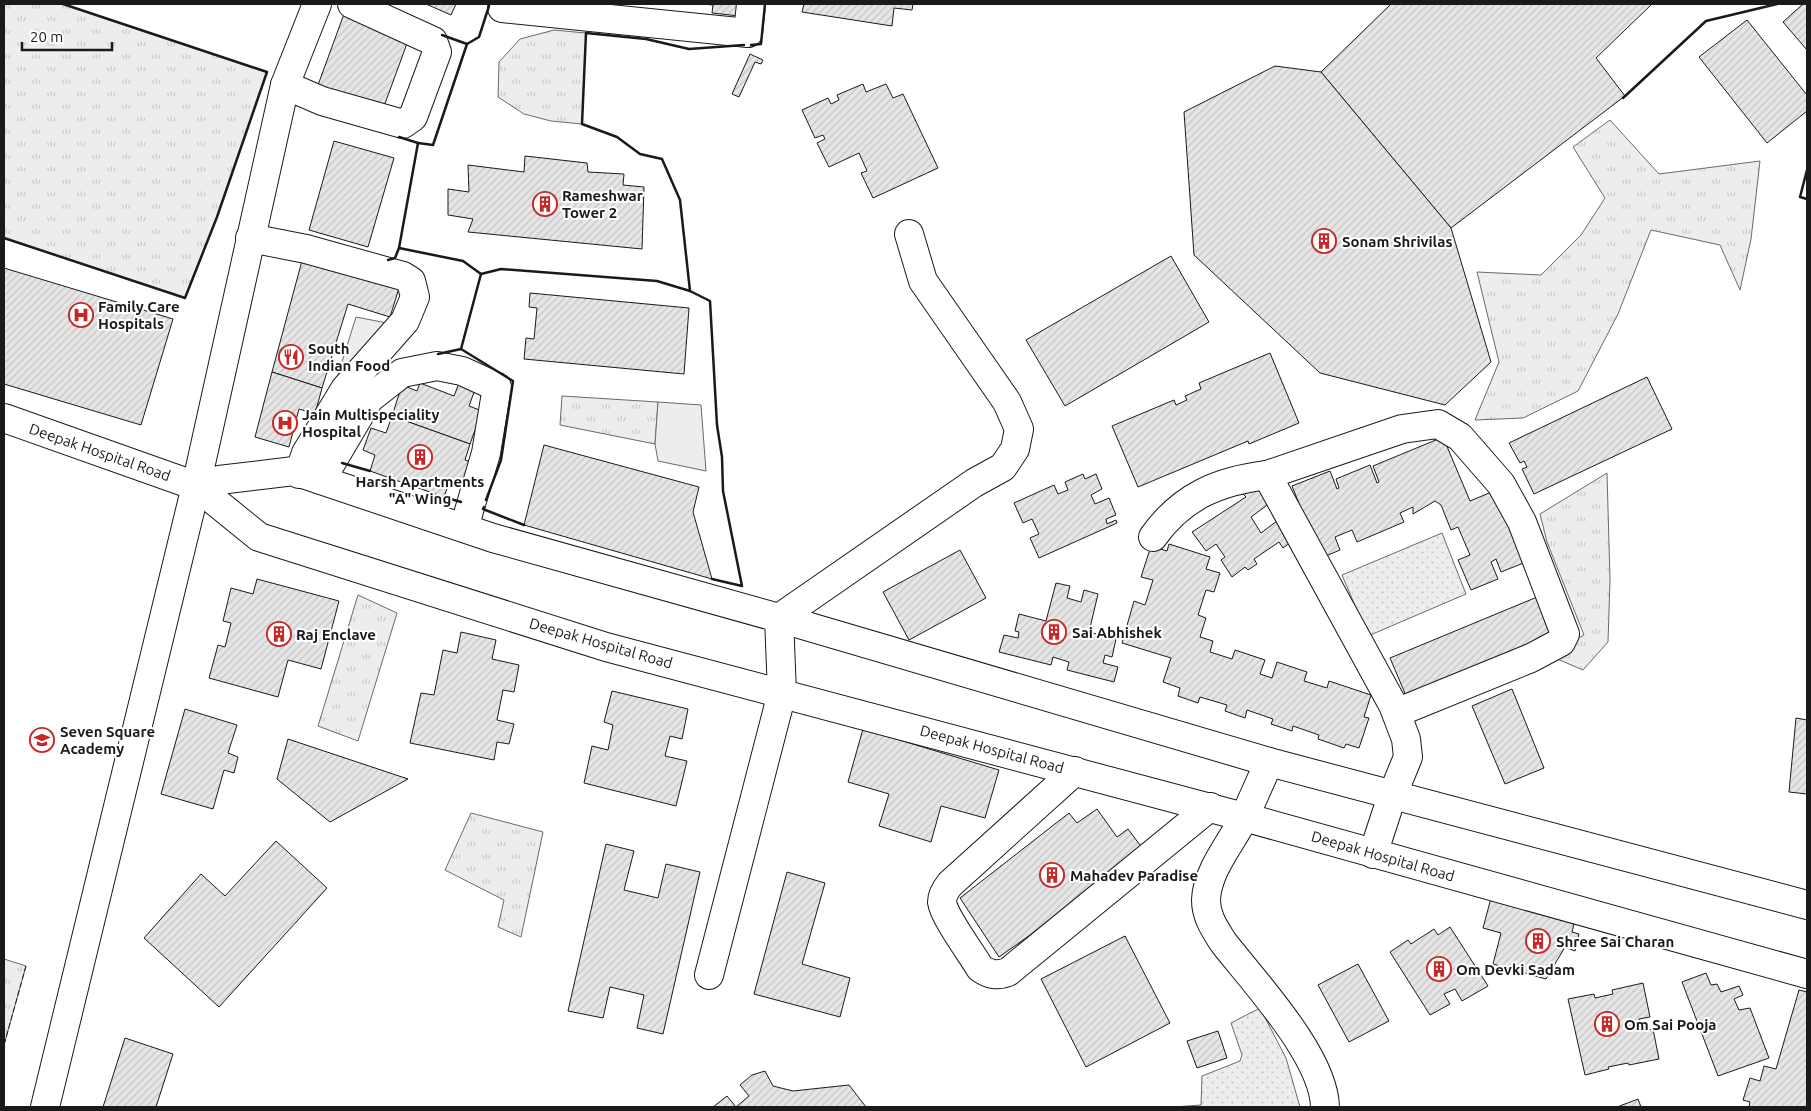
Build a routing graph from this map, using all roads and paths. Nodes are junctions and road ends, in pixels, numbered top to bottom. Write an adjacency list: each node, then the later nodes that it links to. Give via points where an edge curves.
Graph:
1 (317, 4): 5 (street)
2 (352, 4): 5 (street, via 433,41 437,52 413,117 403,124 322,101)
3 (751, 4): 4 (street, via 748,33)
4 (502, 8)
5 (285, 85): 7 (street)
6 (909, 234): 14 (street, via 923,281 1007,402 1019,429 1015,448 1003,467 974,483)
7 (250, 238): 10 (street, via 306,249 411,281 415,298 405,320 340,397 306,454); 11 (street)
8 (4, 418): 11 (street, Deepak Hospital Road)
9 (1267, 475): 13 (street, via 1243,478 1197,496 1167,517); 16 (street); 16 (street, via 1402,429 1438,424 1460,437 1490,469 1518,514 1566,634 1561,642 1532,658)
10 (310, 477): 11 (street, via 294,471); 12 (street); 12 (street, via 369,399 402,373 437,366 462,371 497,387 486,453)
11 (196, 486): 15 (street, Deepak Hospital Road, via 259,537 606,647); 26 (street)
12 (464, 528): 14 (street)
13 (1153, 537)
14 (779, 618): 15 (street); 17 (street)
15 (782, 693): 18 (street, Deepak Hospital Road); 25 (street)
16 (1396, 713): 19 (street, via 1406,739 1408,756)
17 (1269, 762): 19 (street); 21 (street)
18 (1075, 771): 20 (street, Deepak Hospital Road); 20 (street, via 945,892 942,901 945,912 980,968 987,973 999,975 1008,972)
19 (1392, 796): 22 (street); 23 (street)
20 (1210, 807): 21 (street, Deepak Hospital Road)
21 (1244, 817): 22 (street, Deepak Hospital Road); 27 (street, via 1207,890 1211,922 1309,1056)
22 (1373, 854): 24 (street, Deepak Hospital Road)
23 (1807, 905)
24 (1807, 974)
25 (709, 975)
26 (45, 1107)
27 (1325, 1107)

